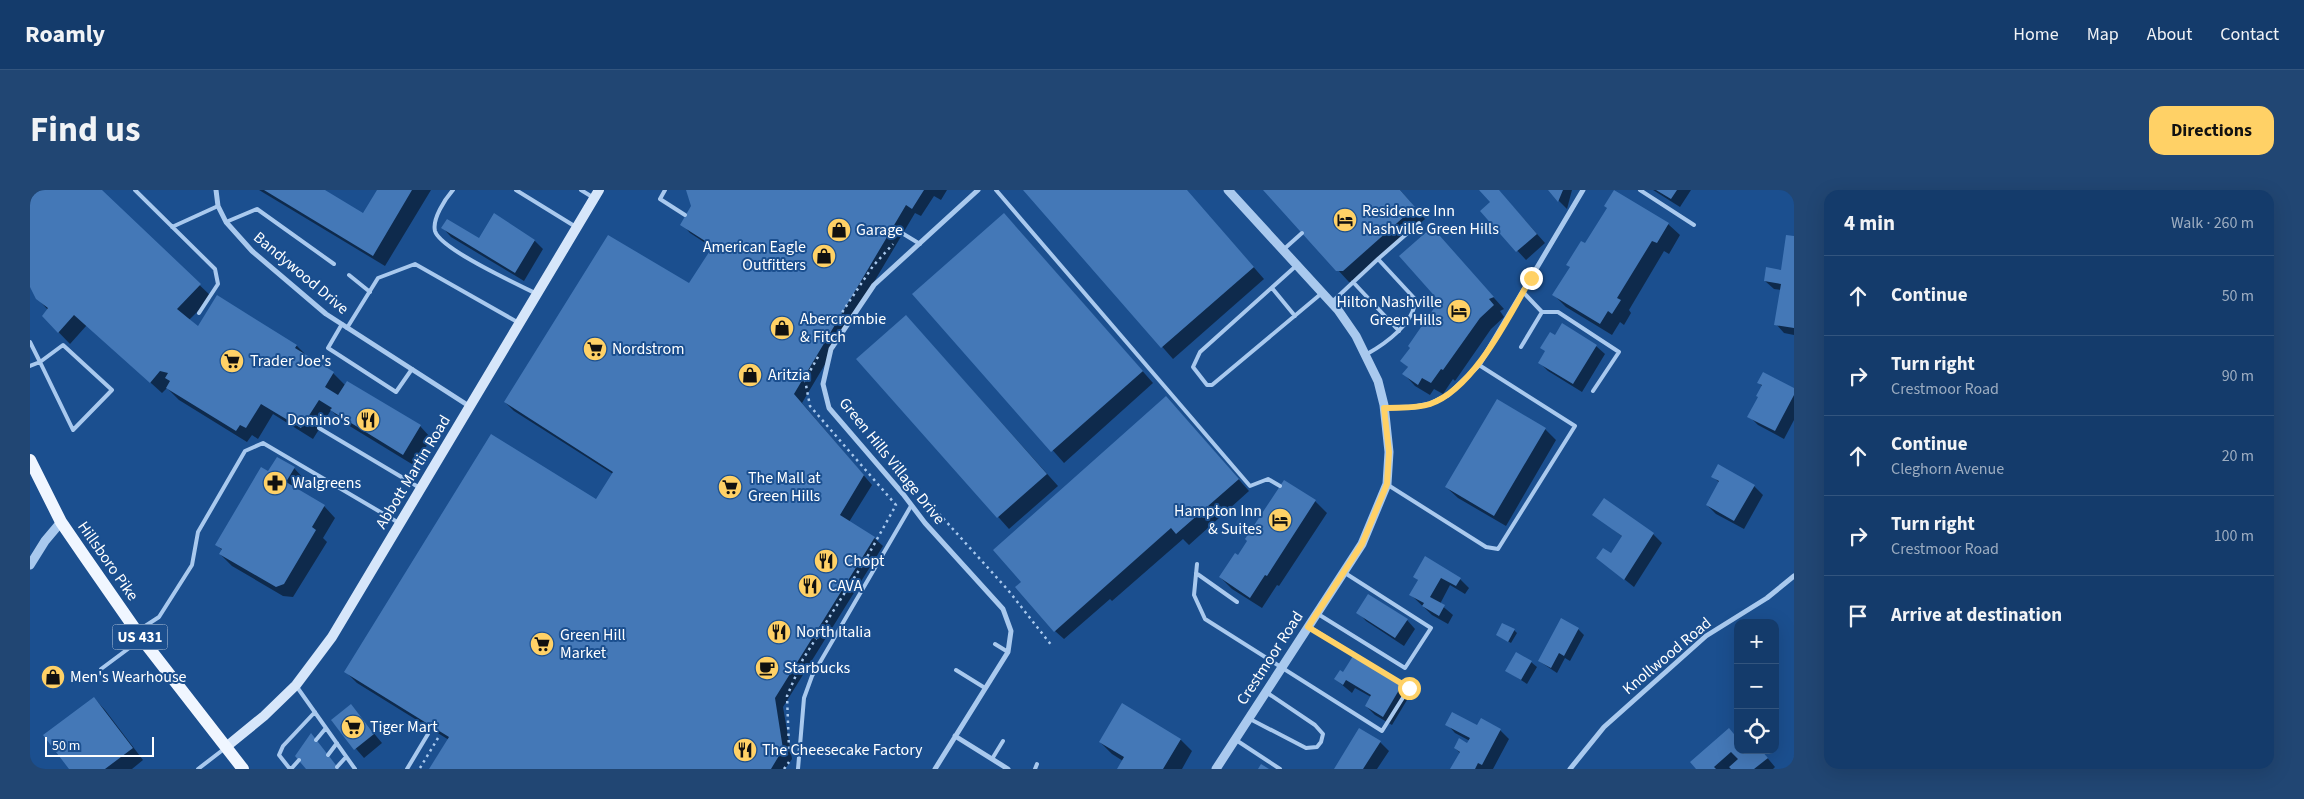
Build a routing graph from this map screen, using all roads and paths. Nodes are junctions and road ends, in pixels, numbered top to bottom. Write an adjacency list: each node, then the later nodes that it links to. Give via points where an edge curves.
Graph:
1 (135, 190): 18 (lane)
2 (216, 190): 13 (street, Bandywood Drive)
3 (453, 190): 34 (lane, via 437,218 435,230 438,237 455,252)
4 (516, 190): 19 (lane)
5 (581, 190): 12 (lane)
6 (665, 190): 14 (lane, via 660,199)
7 (978, 190): 23 (street, Green Hills Village Drive)
8 (996, 190): 59 (lane, via 1250,486 1268,479)
9 (1228, 190): 24 (street, Crestmoor Road)
10 (1583, 190): 32 (street)
11 (1640, 190): 17 (lane)
12 (596, 194): 19 (main road, Abbott Martin Road)
13 (218, 206): 15 (street, Bandywood Drive); 18 (lane)
14 (685, 215)
15 (226, 222): 26 (lane, via 257,210); 40 (street, Bandywood Drive, via 252,251)
16 (1419, 223): 25 (lane)
17 (1694, 225)
18 (172, 226): 37 (lane, via 215,269 218,284)
19 (576, 227): 34 (main road, Abbott Martin Road)
20 (892, 227): 23 (lane)
21 (1302, 233): 24 (lane)
22 (894, 244): 42 (path, via 873,266)
23 (920, 244): 61 (street, Green Hills Village Drive, via 874,285 831,349 823,384 829,408)
24 (1283, 250): 27 (street, Crestmoor Road)
25 (1378, 258): 29 (lane); 43 (lane, via 1415,299 1415,305)
26 (334, 264)
27 (1297, 265): 30 (lane); 33 (street, Crestmoor Road)
28 (349, 275): 31 (lane)
29 (1352, 282): 35 (lane); 43 (lane)
30 (1272, 288): 38 (lane); 38 (lane, via 1200,352 1193,367 1201,379 1212,385)
31 (370, 292): 39 (lane, via 378,278 415,264); 41 (lane)
32 (1523, 292): 36 (lane); 49 (street)
33 (1322, 293): 35 (street, Crestmoor Road); 38 (lane)
34 (537, 294): 39 (main road, Abbott Martin Road)
35 (1331, 302): 47 (street, Crestmoor Road)
36 (1542, 312): 46 (lane); 52 (lane, via 1558,312 1619,352)
37 (199, 313)
38 (1295, 316)
39 (519, 323): 53 (main road, Abbott Martin Road)
40 (342, 324): 41 (street, Bandywood Drive); 51 (lane, via 328,348 396,392)
41 (347, 328): 51 (street, Bandywood Drive)
42 (832, 330)
43 (1399, 331): 47 (lane)
44 (30, 342): 48 (lane)
45 (823, 347): 105 (path, via 805,380 810,406 896,505 803,659 786,696 790,728 789,763)
46 (1521, 347)
47 (1367, 354): 54 (street, Crestmoor Road)
48 (40, 362): 48 (lane, via 63,345 112,390 73,430); 50 (lane)
49 (1478, 365): 54 (street, via 1448,396 1414,407); 58 (lane, via 1575,426 1498,549 1486,547)
50 (30, 366)
51 (412, 369): 53 (street, Bandywood Drive)
52 (1593, 391)
53 (469, 406): 60 (main road, Abbott Martin Road)
54 (1384, 408): 58 (street, Crestmoor Road, via 1389,452)
55 (319, 428): 60 (lane)
56 (30, 460): 62 (main road, Hillsboro Pike / US 431)
57 (904, 474): 74 (path, via 1008,590)
58 (1387, 484): 67 (street, Crestmoor Road, via 1362,544)
59 (1280, 486)
60 (420, 488): 63 (main road, Abbott Martin Road)
61 (911, 506): 75 (street, Green Hills Village Drive, via 1003,609 1011,631); 106 (lane, via 812,676 804,698)
62 (61, 522): 65 (street); 72 (main road, Hillsboro Pike / US 431)
63 (400, 523): 72 (lane, via 263,443 245,451 198,532 192,565 159,617); 79 (main road, Abbott Martin Road, via 332,637)
64 (1197, 564): 66 (lane)
65 (30, 565)
66 (1196, 573): 69 (lane); 76 (lane, via 1194,595 1205,619)
67 (1345, 573): 70 (street, Crestmoor Road); 70 (lane, via 1431,628 1405,668)
68 (1794, 576): 112 (street, Knollwood Road, via 1767,598 1706,636 1604,727)
69 (1237, 602)
70 (1316, 613): 71 (street, Crestmoor Road)
71 (1308, 627): 76 (street, Crestmoor Road); 76 (lane, via 1409,688 1382,731)
72 (139, 635): 77 (lane); 92 (main road, Hillsboro Pike / US 431)
73 (995, 644): 75 (lane)
74 (1052, 646)
75 (1008, 652): 80 (street, Green Hills Village Drive)
76 (1281, 668): 81 (street, Crestmoor Road)
77 (101, 669)
78 (956, 670): 80 (lane)
79 (296, 685): 82 (lane); 92 (main road, Abbott Martin Road)
80 (985, 688): 86 (street, Green Hills Village Drive)
81 (1266, 692): 83 (street, Crestmoor Road); 83 (lane, via 1315,725 1322,734 1321,742 1317,748 1306,748)
82 (315, 712): 84 (lane); 101 (lane, via 279,754)
83 (1249, 718): 89 (street, Crestmoor Road)
84 (326, 728): 88 (lane); 91 (lane)
85 (428, 734): 103 (lane)
86 (955, 736): 95 (street); 107 (street, Green Hills Village Drive)
87 (438, 738): 104 (path)
88 (316, 740)
89 (1235, 740): 110 (street, Crestmoor Road); 111 (lane)
90 (1003, 741): 95 (lane)
91 (337, 743): 93 (lane); 94 (lane)
92 (226, 747): 99 (lane); 100 (main road, Hillsboro Pike / US 431)
93 (328, 755)
94 (346, 757): 98 (lane); 102 (lane)
95 (992, 759): 108 (street)
96 (298, 760): 101 (lane)
97 (1037, 764): 109 (lane)
98 (337, 767)
99 (198, 769)
100 (243, 769)
101 (290, 769)
102 (354, 769)
103 (407, 769)
104 (419, 769)
105 (784, 769)
106 (798, 769)
107 (935, 769)
108 (1008, 769)
109 (1035, 769)
110 (1216, 769)
111 (1280, 769)
112 (1570, 769)

